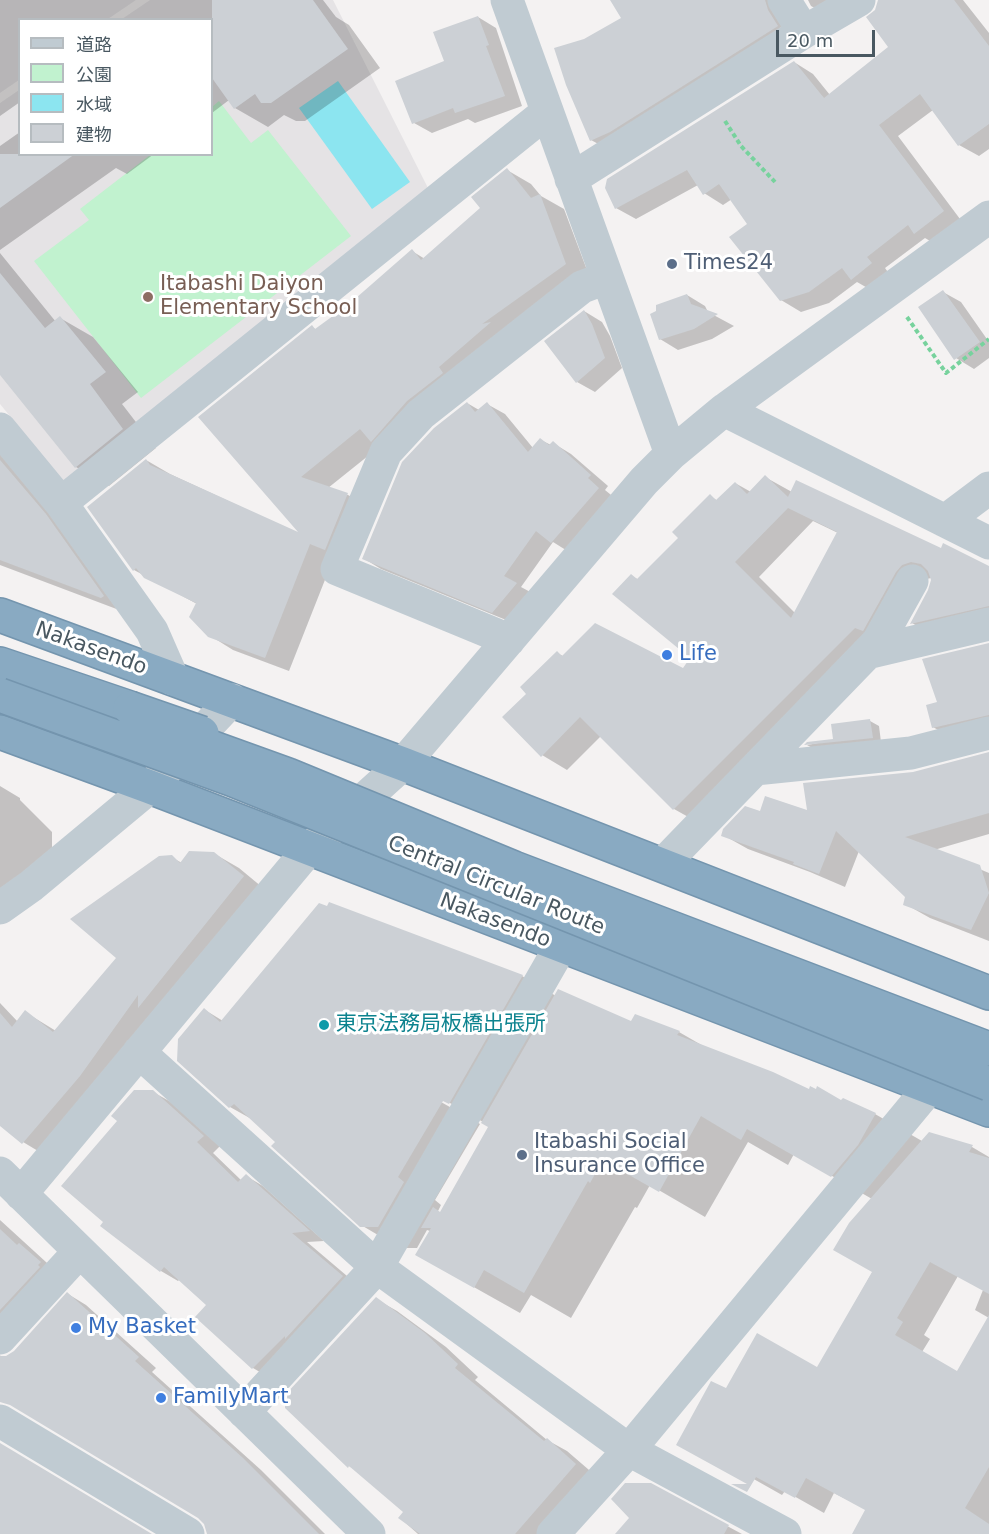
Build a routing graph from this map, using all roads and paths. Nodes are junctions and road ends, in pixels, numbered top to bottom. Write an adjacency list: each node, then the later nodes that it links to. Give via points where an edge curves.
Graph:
1 (507, 0): 6 (street)
2 (784, 0): 4 (street)
3 (859, 0): 4 (street)
4 (804, 32): 5 (street)
5 (706, 94): 7 (street); 8 (path, via 741,146)
6 (547, 112): 7 (street); 17 (street)
7 (571, 179): 10 (street)
8 (775, 182)
9 (989, 217): 11 (street)
10 (606, 278): 15 (street); 23 (street, via 582,287 421,414 386,452 337,569)
11 (888, 290): 12 (path, via 946,373); 13 (street)
12 (989, 339)
13 (724, 410): 15 (street); 18 (street)
14 (0, 429): 17 (street)
15 (671, 454): 23 (street)
16 (989, 488): 18 (street)
17 (61, 503): 27 (street, via 152,631)
18 (945, 521): 19 (street)
19 (989, 543)
20 (912, 581): 24 (street, via 878,642)
21 (0, 615): 27 (highway, Nakasendo)
22 (989, 624): 24 (street)
23 (509, 640): 32 (street)
24 (867, 653): 33 (street)
25 (0, 664): 40 (highway, bridge, via 305,769)
26 (0, 674): 41 (highway, bridge, via 288,775 525,872)
27 (173, 679): 29 (highway, Nakasendo)
28 (0, 694): 43 (highway, Central Circular Route, bridge, via 392,836); 44 (highway, Central Circular Route, bridge, via 231,779)
29 (232, 700): 32 (highway, Nakasendo); 34 (street)
30 (0, 732): 34 (highway, Nakasendo)
31 (989, 733): 33 (street, via 911,753)
32 (403, 764): 35 (street); 36 (highway, Nakasendo)
33 (755, 769): 36 (street)
34 (150, 787): 35 (highway, Nakasendo); 37 (street)
35 (309, 849): 38 (highway, Nakasendo); 42 (street)
36 (663, 864): 39 (highway, Nakasendo)
37 (0, 908)
38 (561, 946): 45 (highway, Nakasendo); 49 (street)
39 (989, 993)
40 (989, 1032)
41 (989, 1049)
42 (139, 1052): 47 (street); 49 (street)
43 (989, 1077)
44 (989, 1084)
45 (930, 1087): 46 (highway, Nakasendo); 53 (street)
46 (989, 1110)
47 (10, 1184): 48 (street)
48 (79, 1252): 50 (street); 51 (street)
49 (377, 1267): 51 (street); 53 (street)
50 (0, 1338)
51 (244, 1412): 55 (street)
52 (0, 1421): 54 (street)
53 (629, 1450): 56 (street); 57 (street)
54 (188, 1534)
55 (369, 1534)
56 (553, 1534)
57 (785, 1534)

